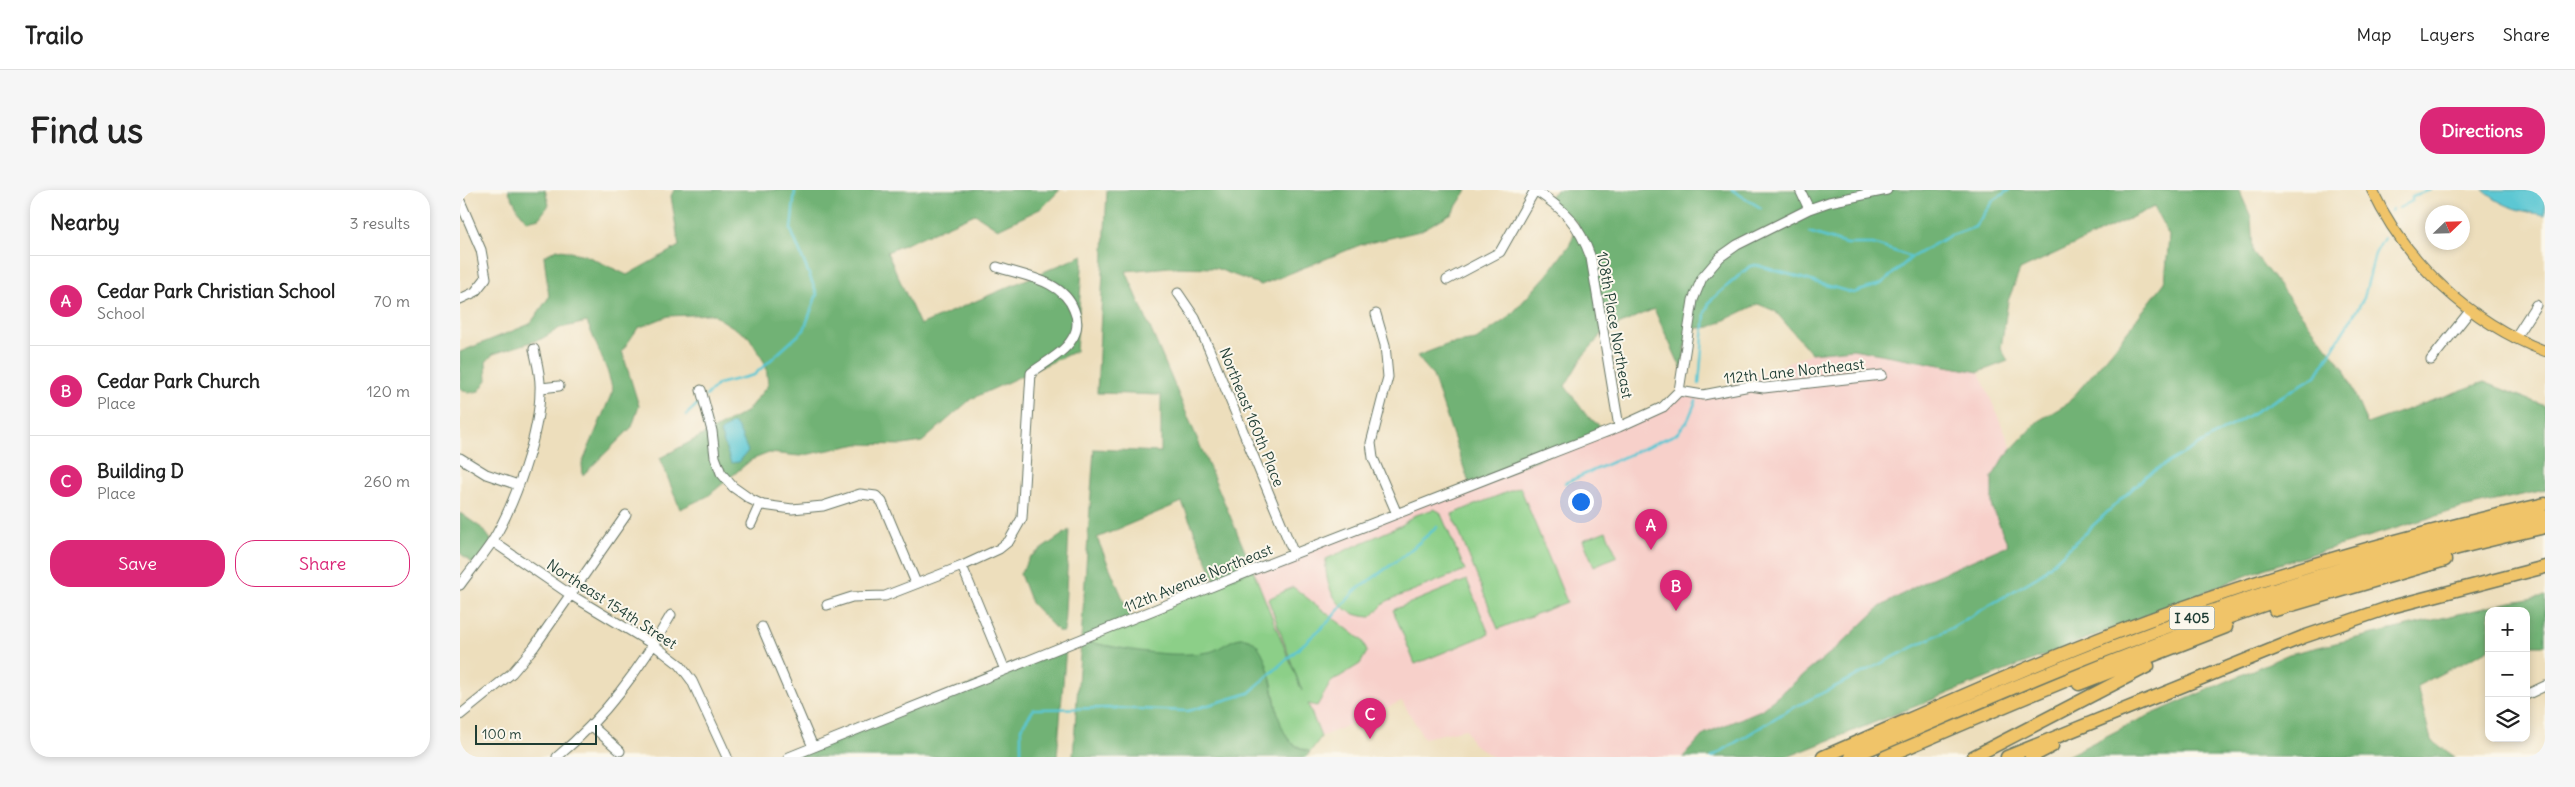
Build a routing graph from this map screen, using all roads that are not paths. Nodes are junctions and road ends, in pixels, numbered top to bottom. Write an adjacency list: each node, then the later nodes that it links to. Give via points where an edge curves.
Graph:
1 (1535, 190): 8 (street, via 1500,252); 23 (street, 108th Place Northeast, via 1569,215 1584,238)
2 (1800, 190): 6 (street)
3 (1887, 190): 6 (street)
4 (2372, 190): 12 (main road, via 2408,248 2433,277)
5 (460, 201): 10 (street, via 481,250 486,278 476,292)
6 (1810, 209): 22 (street, via 1737,245 1720,257 1702,278 1693,300)
7 (997, 267): 36 (street, via 1063,291 1077,317 1076,330 1072,340 1031,373 1022,518 1017,529 999,549)
8 (1448, 280)
9 (1178, 293): 35 (street, Northeast 160th Place, via 1195,318 1209,349)
10 (460, 299)
11 (2536, 305): 14 (street)
12 (2470, 310): 14 (main road); 17 (street)
13 (1376, 314): 28 (street, via 1385,345 1388,377 1371,443 1373,458)
14 (2515, 338): 16 (main road)
15 (534, 349): 20 (street)
16 (2545, 352)
17 (2431, 360)
18 (1882, 375): 22 (street, 112th Lane Northeast, via 1764,388 1750,386 1703,395)
19 (559, 386): 20 (street)
20 (540, 388): 25 (street, via 536,424)
21 (701, 390): 26 (street, via 721,473 733,487)
22 (1679, 391): 23 (street, 112th Avenue Northeast, via 1663,408)
23 (1618, 428): 28 (street, 112th Avenue Northeast)
24 (460, 458): 25 (street, via 486,474)
25 (518, 485): 34 (street)
26 (760, 504): 31 (street); 38 (street, via 792,509 823,506 860,494 876,496 882,502)
27 (2545, 504): 57 (highway, I 405, via 2353,552 2177,609)
28 (1397, 514): 35 (street, 112th Avenue Northeast)
29 (626, 515): 40 (street)
30 (2545, 516): 58 (highway, I 405, via 2315,576 2203,613 2061,668)
31 (750, 524)
32 (2545, 527): 59 (highway, I 405, via 2408,561 2262,606 2115,660)
33 (2545, 535): 43 (highway, I 405, via 2469,553)
34 (492, 541): 39 (street); 40 (street, Northeast 154th Street)
35 (1294, 554): 46 (street, 112th Avenue Northeast)
36 (962, 566): 38 (street); 46 (street)
37 (2545, 568): 50 (highway, via 2391,607 2303,636)
38 (916, 583): 41 (street, via 885,596 852,597)
39 (460, 585)
40 (571, 595): 45 (street, Northeast 154th Street); 49 (street, via 512,673)
41 (827, 605)
42 (671, 615): 45 (street)
43 (2235, 624): 60 (highway, I 405, via 2060,691); 61 (highway, via 2218,638 2127,676)
44 (762, 627): 52 (street)
45 (654, 644): 51 (street, via 625,687); 55 (street, Northeast 154th Street, via 680,665 692,681)
46 (1005, 670): 52 (street, 112th Avenue Northeast)
47 (2545, 686): 48 (street)
48 (2530, 693)
49 (460, 715)
50 (2115, 715): 62 (highway); 63 (highway)
51 (592, 726): 53 (street); 54 (street)
52 (813, 747): 56 (street, 112th Avenue Northeast)
53 (620, 750)
54 (557, 757)
55 (727, 757)
56 (789, 757)
57 (1823, 757)
58 (1851, 757)
59 (1885, 757)
60 (1904, 757)
61 (1973, 757)
62 (2008, 757)
63 (2031, 757)

